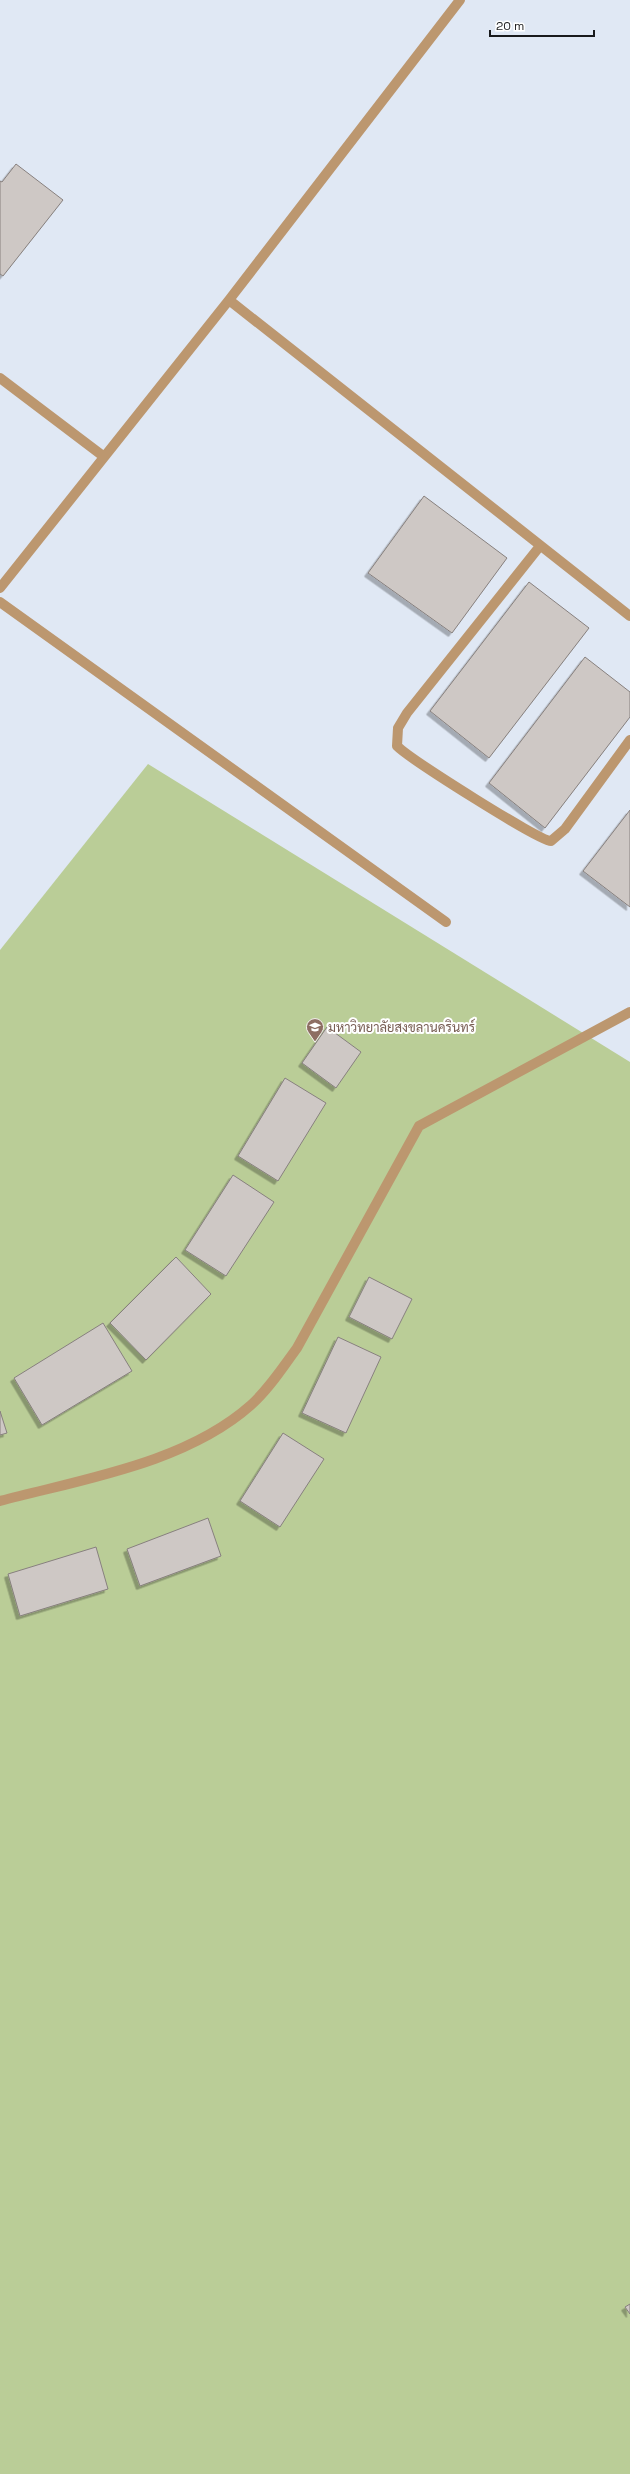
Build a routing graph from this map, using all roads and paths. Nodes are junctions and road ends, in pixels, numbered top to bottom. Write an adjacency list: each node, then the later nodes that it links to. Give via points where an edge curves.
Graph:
1 (460, 0): 2 (street)
2 (229, 300): 4 (street); 5 (street)
3 (0, 378): 4 (street)
4 (103, 456): 6 (street)
5 (540, 546): 8 (street); 9 (street, via 407,713 398,728 397,746 492,809 540,838 551,841 565,829)
6 (0, 588)
7 (0, 602): 10 (street)
8 (630, 616)
9 (630, 740)
10 (446, 922)
11 (630, 1012): 12 (street, via 419,1126 297,1348 252,1404 224,1426 131,1467)
12 (0, 1501)

